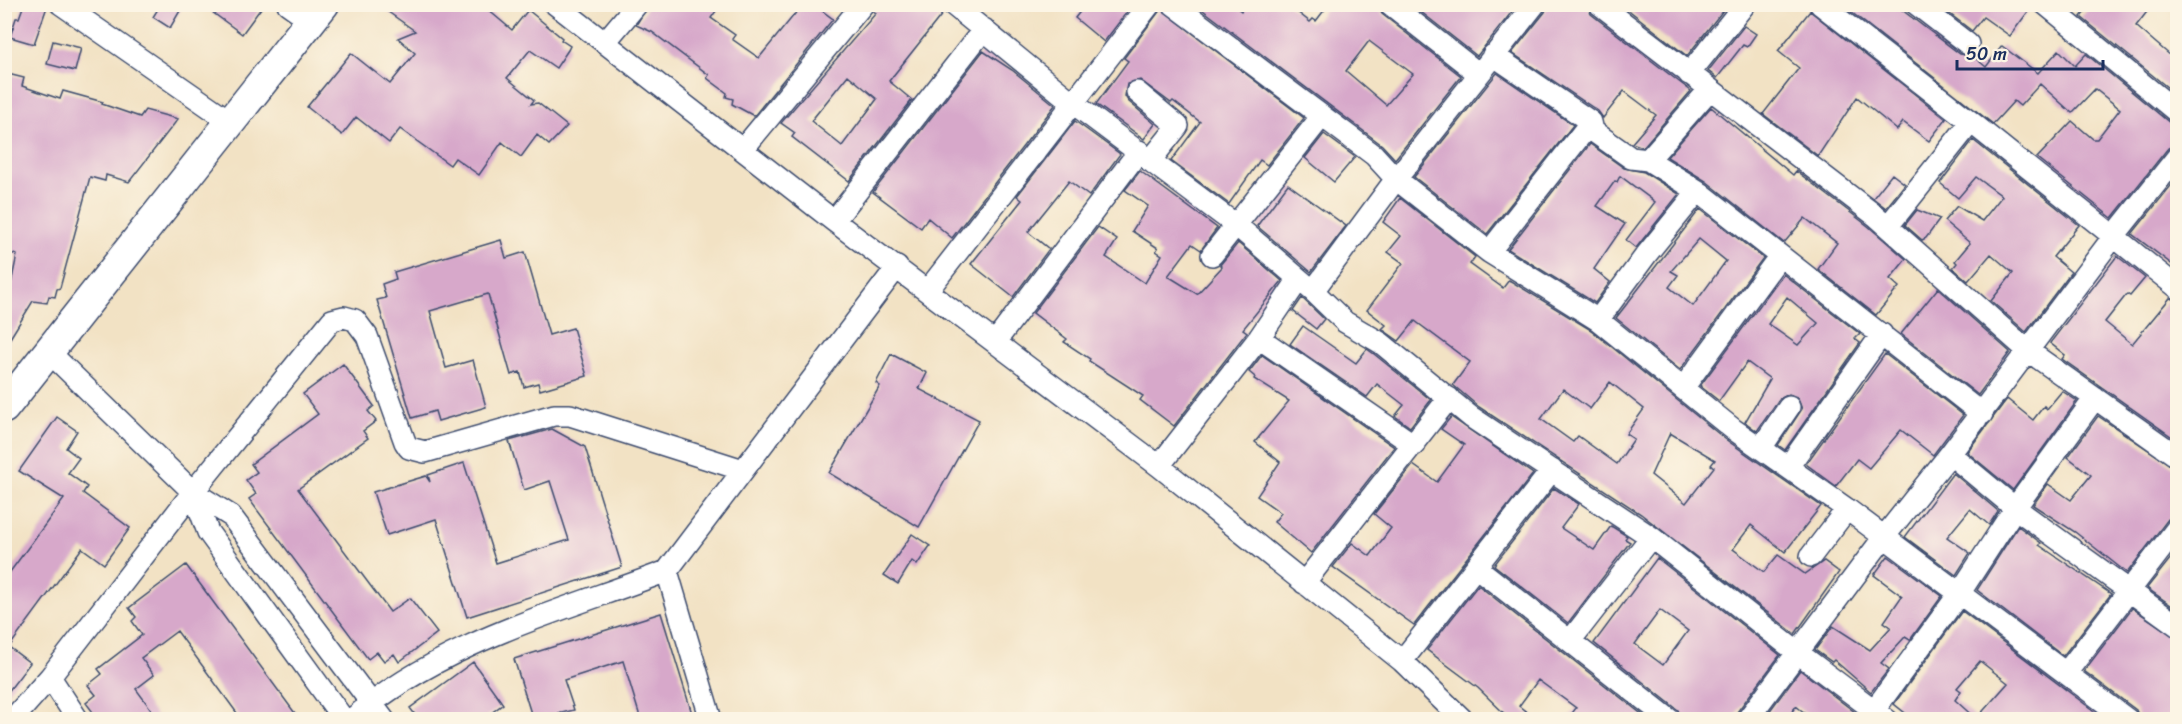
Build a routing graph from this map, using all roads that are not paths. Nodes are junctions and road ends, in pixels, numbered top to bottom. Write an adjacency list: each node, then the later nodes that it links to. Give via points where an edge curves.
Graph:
1 (61, 4): 27 (street)
2 (555, 4): 17 (street)
3 (637, 4): 17 (street)
4 (863, 4): 30 (street)
5 (952, 4): 16 (street)
6 (1150, 4): 24 (street)
7 (1173, 4): 26 (street)
8 (1390, 4): 20 (street)
9 (1535, 4): 19 (street)
10 (1599, 4): 21 (street)
11 (1745, 4): 21 (street)
12 (1820, 4): 29 (street)
13 (1916, 4): 18 (street)
14 (2056, 8): 25 (street)
15 (308, 10): 27 (street)
16 (984, 29): 24 (street); 36 (street)
17 (605, 42): 30 (street)
18 (1968, 44)
19 (1493, 55): 20 (street); 28 (street)
20 (1479, 74): 34 (street)
21 (1689, 74): 22 (street)
22 (1710, 89): 33 (street); 38 (street)
23 (1137, 92): 31 (street, via 1178,126)
24 (1073, 103): 31 (street); 46 (street)
25 (2178, 113)
26 (1322, 116): 34 (street, via 1374,155); 37 (street)
27 (231, 122): 52 (street)
28 (1591, 122): 33 (street, via 1593,131 1631,158); 40 (street)
29 (1971, 122): 38 (street); 39 (street)
30 (743, 149): 36 (street)
31 (1144, 156): 37 (street); 50 (street)
32 (2178, 156): 39 (street)
33 (1648, 160): 35 (street)
34 (1396, 179): 40 (street); 44 (street)
35 (1698, 191): 42 (street); 47 (street)
36 (834, 221): 43 (street)
37 (1236, 225): 41 (street); 44 (street)
38 (1888, 226): 51 (street)
39 (2114, 236): 45 (street); 51 (street)
40 (1489, 252): 47 (street)
41 (1212, 255)
42 (1779, 257): 48 (street); 53 (street)
43 (897, 267): 46 (street); 65 (street)
44 (1306, 285): 49 (street); 54 (street, via 1345,322 1381,343)
45 (2178, 288)
46 (928, 290): 50 (street)
47 (1598, 320): 53 (street)
48 (1882, 334): 58 (street); 64 (street)
49 (1259, 338): 59 (street); 63 (street)
50 (996, 341): 63 (street)
51 (2027, 350): 55 (street); 58 (street)
52 (49, 352): 57 (street); 67 (street)
53 (1683, 388): 60 (street)
54 (1449, 398): 59 (street); 66 (street)
55 (2095, 398): 62 (street); 68 (street)
56 (1789, 407): 60 (street)
57 (4, 408)
58 (1982, 414): 61 (street)
59 (1414, 445): 76 (street)
60 (1761, 448): 64 (street)
61 (1950, 454): 68 (street); 72 (street)
62 (2178, 457)
63 (1159, 466): 76 (street)
64 (1788, 466): 69 (street)
65 (743, 470): 67 (street, via 570,415 554,415 425,452 416,451 405,442 367,336 355,320 344,317 332,320); 75 (street)
66 (1552, 470): 71 (street); 74 (street)
67 (193, 492): 84 (street); 85 (street, via 231,516); 89 (street, via 208,532)
68 (2015, 508): 77 (street); 78 (street)
69 (1847, 509): 72 (street); 73 (street)
70 (2178, 527): 77 (street)
71 (1651, 537): 80 (street); 81 (street)
72 (1884, 537): 78 (street); 81 (street)
73 (1811, 556)
74 (1476, 567): 80 (street); 82 (street)
75 (667, 571): 85 (street, via 471,645); 92 (street)
76 (1304, 583): 82 (street)
77 (2127, 590): 79 (street); 83 (street)
78 (1959, 594): 83 (street); 86 (street)
79 (2178, 626)
80 (1570, 641): 94 (street)
81 (1798, 653): 86 (street); 95 (street)
82 (1402, 661): 93 (street)
83 (2066, 673): 96 (street)
84 (50, 677): 87 (street); 88 (street)
85 (371, 702): 90 (street); 91 (street)
86 (1876, 716)
87 (12, 720)
88 (78, 720)
89 (344, 720)
90 (351, 720)
91 (384, 720)
92 (711, 720)
93 (1463, 720)
94 (1670, 720)
95 (1747, 720)
96 (2128, 720)

